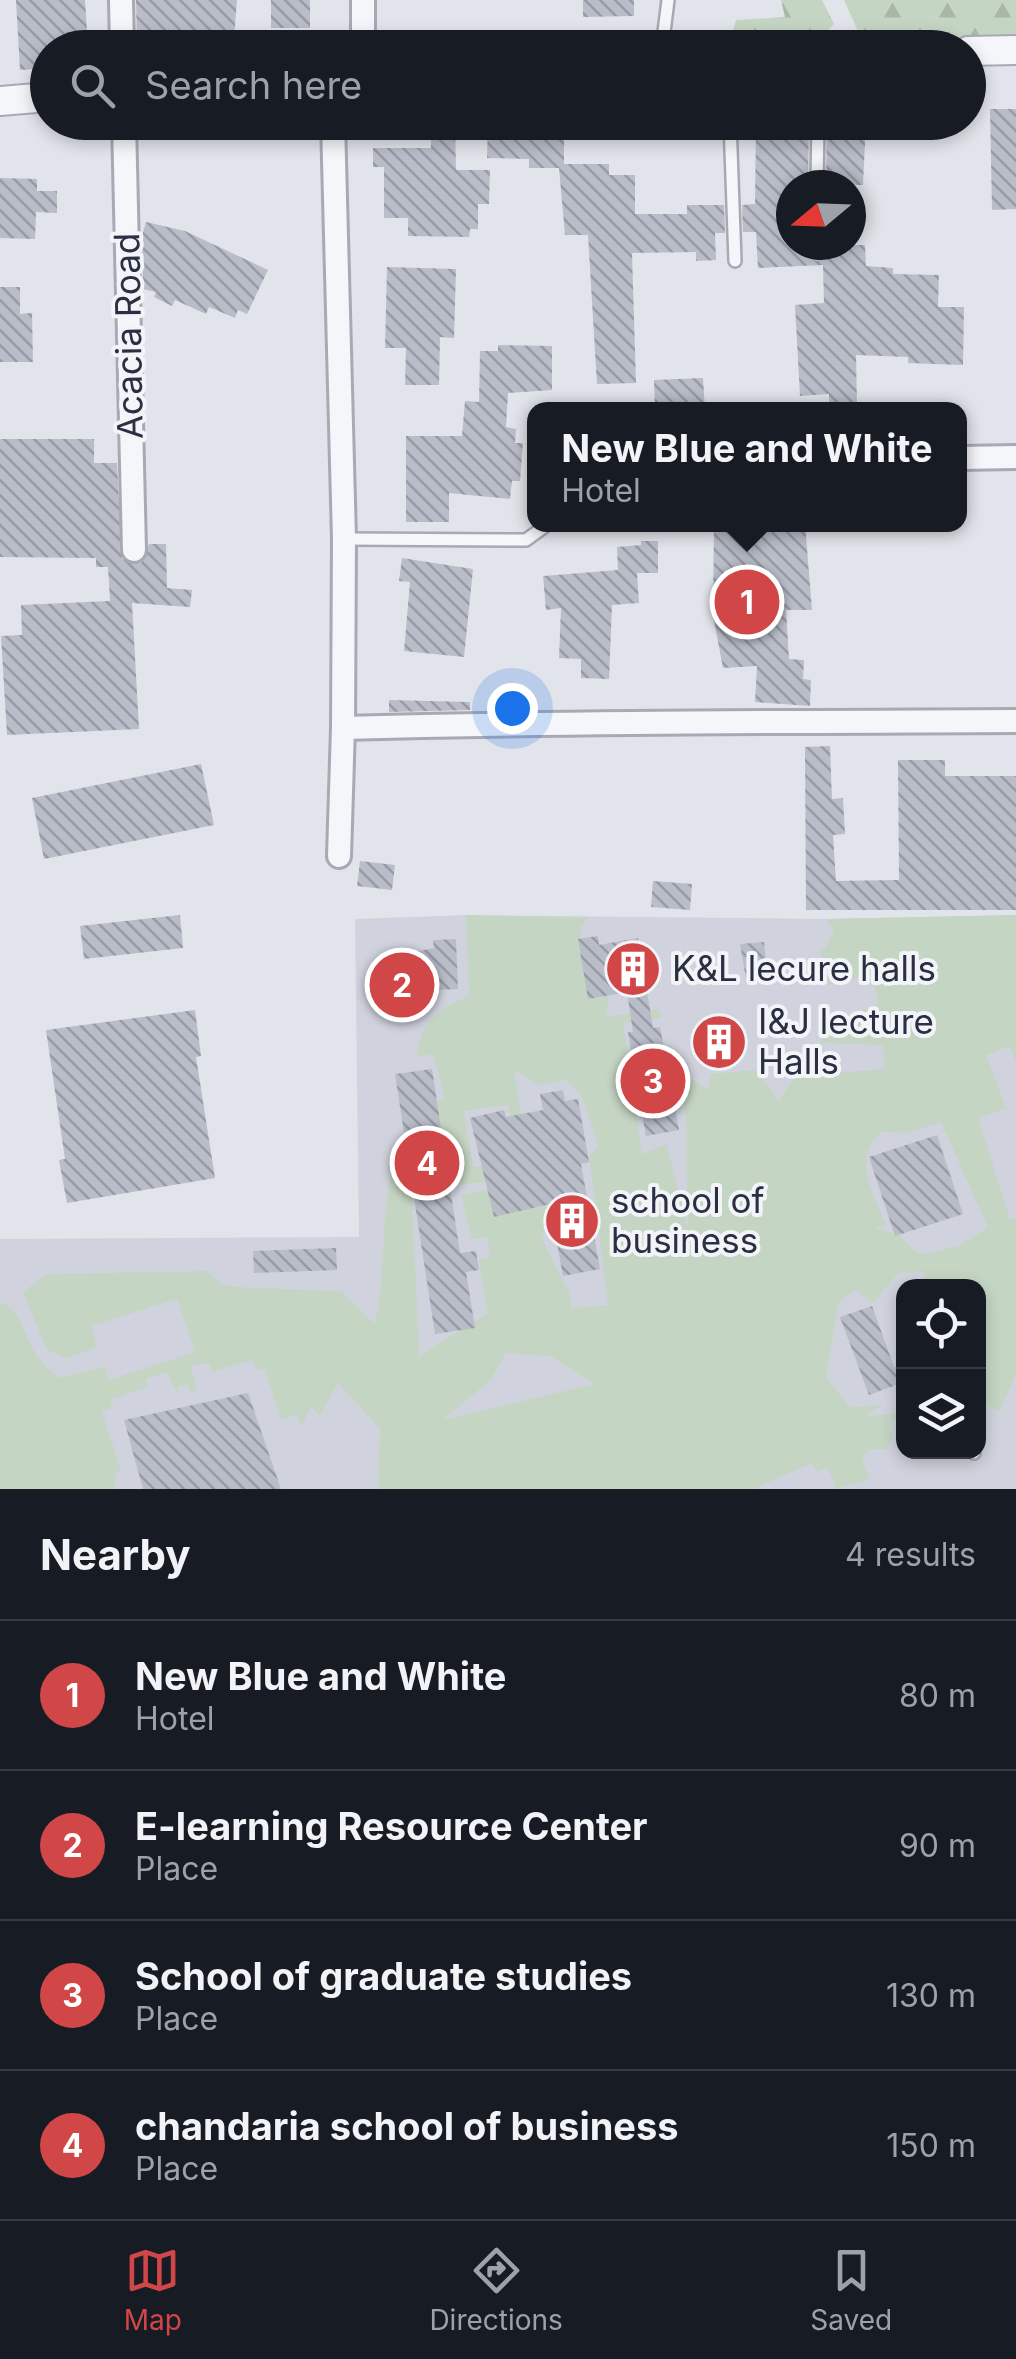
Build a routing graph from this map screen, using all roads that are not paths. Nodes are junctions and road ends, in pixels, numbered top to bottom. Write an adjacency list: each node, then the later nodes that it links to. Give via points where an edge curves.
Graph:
1 (121, 0): 4 (street)
2 (363, 0): 5 (street)
3 (668, 0): 6 (lane)
4 (122, 30)
5 (363, 30)
6 (664, 30)
7 (1016, 50): 8 (street)
8 (986, 51)
9 (30, 98): 10 (street)
10 (0, 101)
11 (124, 140): 21 (street, Acacia Road)
12 (333, 140): 20 (street)
13 (731, 140): 16 (lane)
14 (818, 140): 15 (lane)
15 (817, 170)
16 (735, 260)
17 (1016, 457): 18 (street)
18 (967, 458)
19 (537, 532): 20 (lane, via 526,540)
20 (344, 540): 23 (street)
21 (134, 550)
22 (1016, 721): 23 (street)
23 (342, 728): 24 (street)
24 (339, 856)

